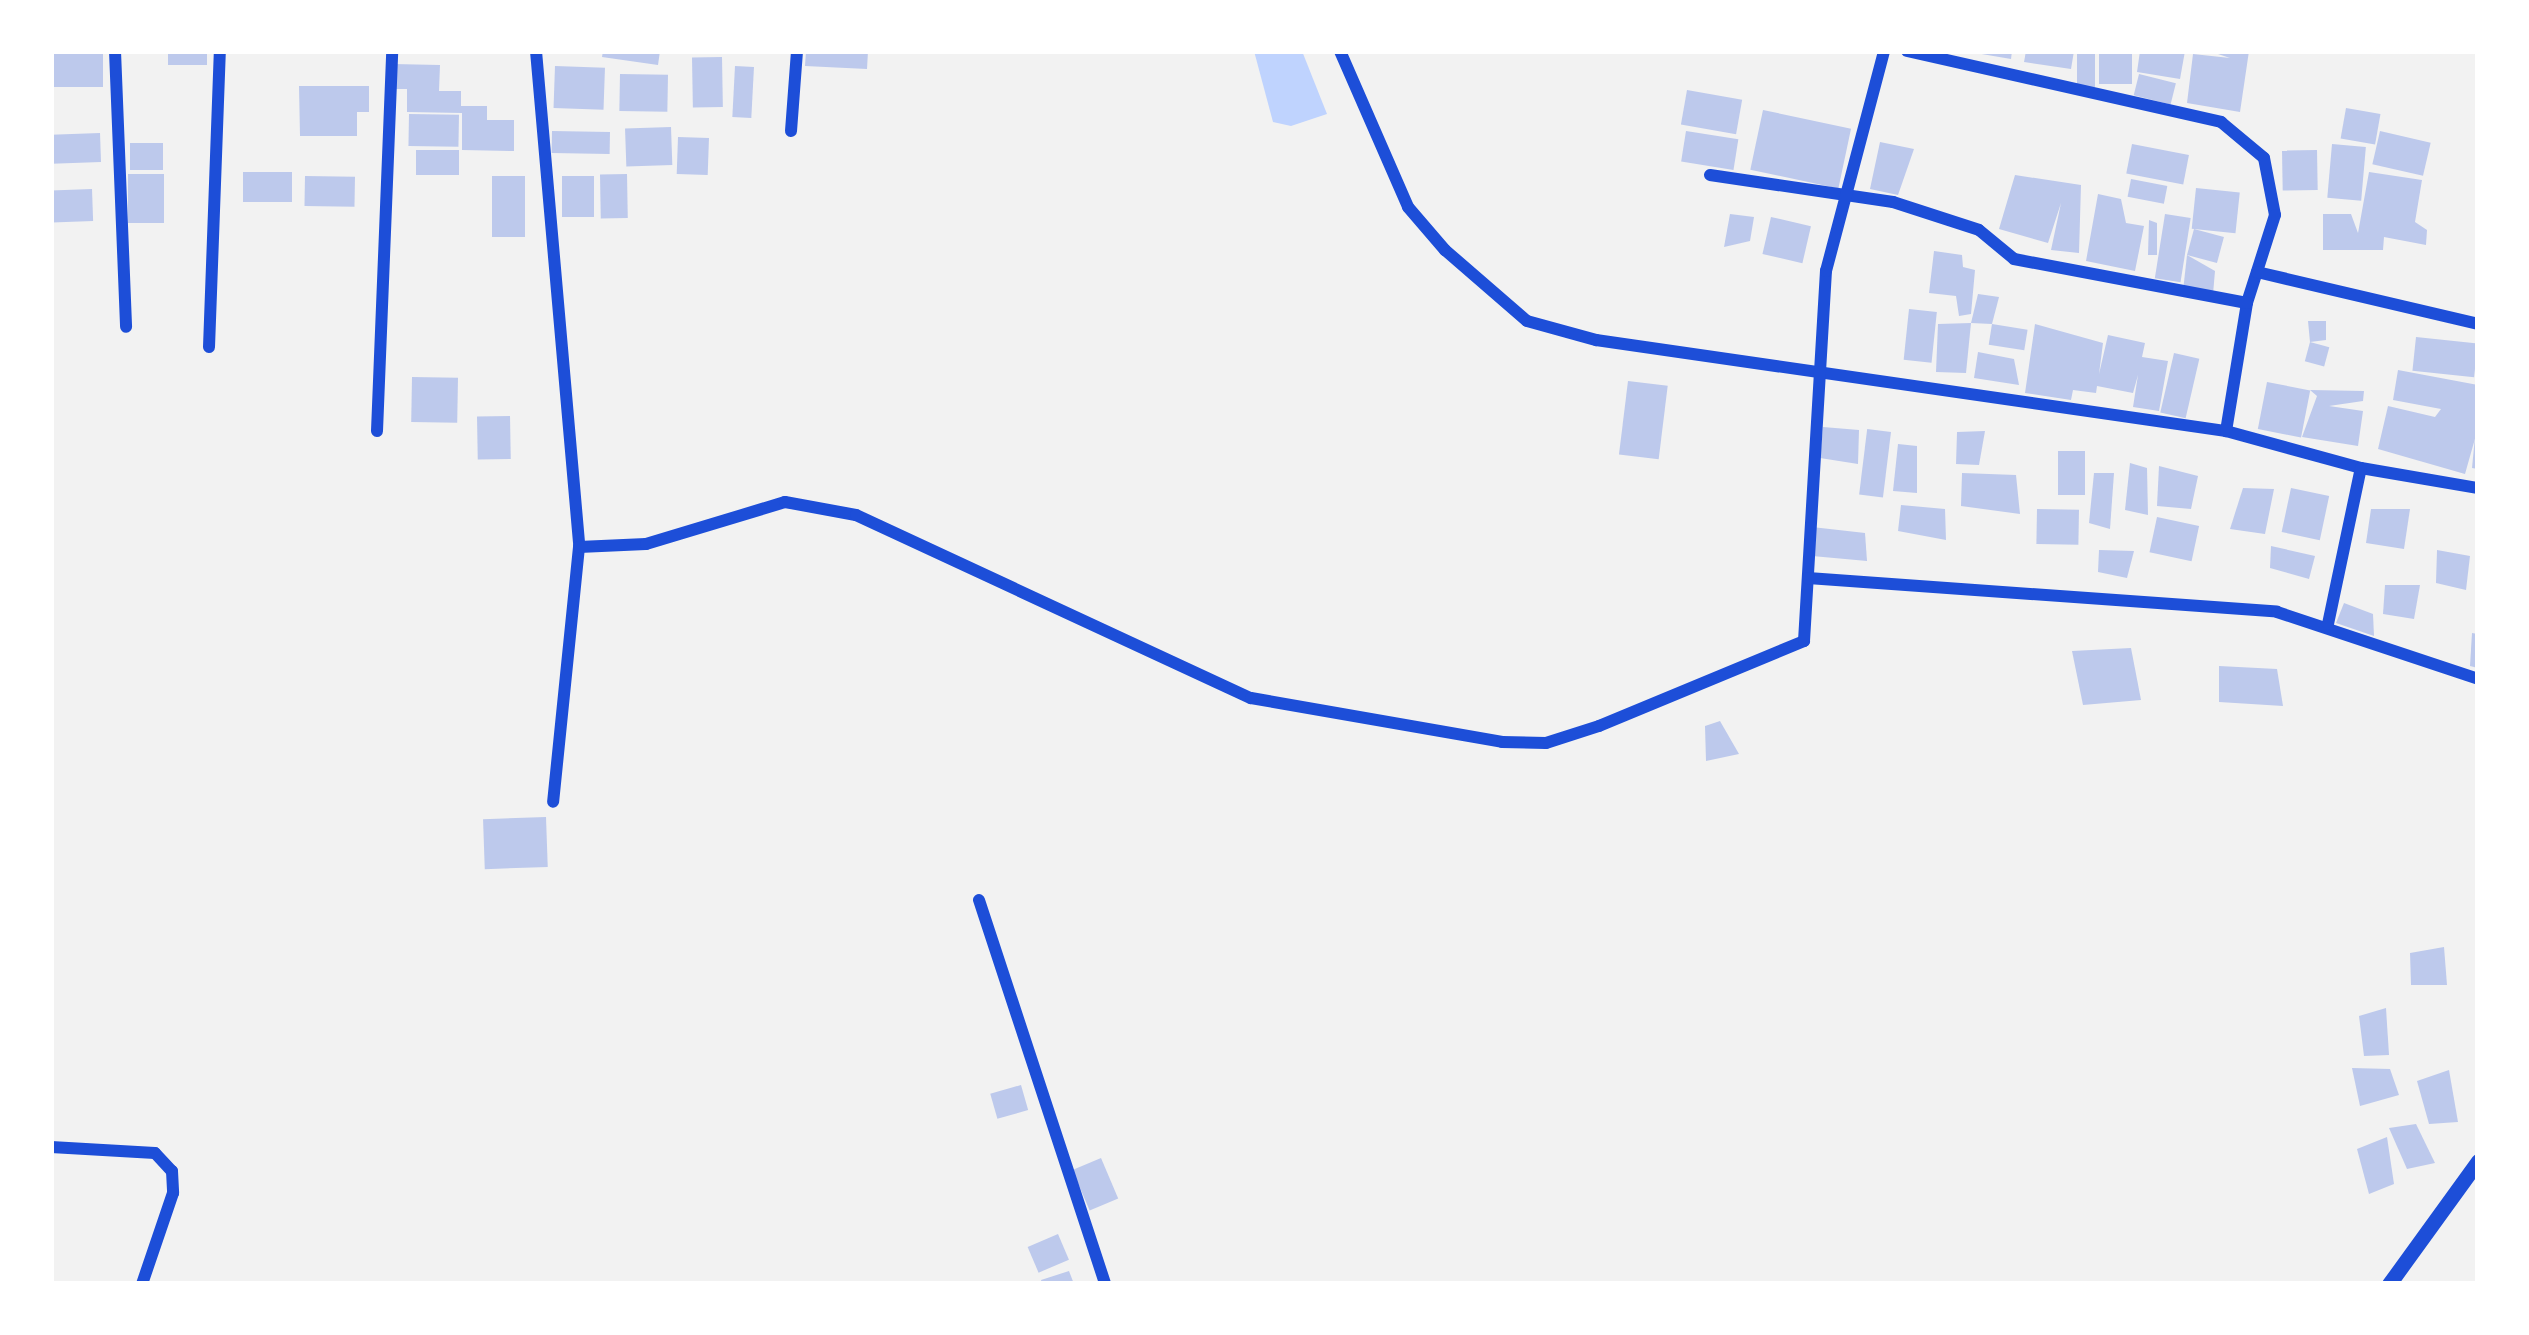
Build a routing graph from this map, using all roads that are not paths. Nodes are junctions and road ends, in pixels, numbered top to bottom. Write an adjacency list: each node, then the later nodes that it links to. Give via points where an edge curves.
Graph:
1 (115, 51): 15 (street)
2 (220, 51): 16 (street)
3 (392, 51): 18 (street)
4 (536, 51): 22 (street)
5 (797, 51): 9 (street)
6 (1340, 51): 17 (street, via 1408,207 1516,314 1596,340)
7 (1884, 51): 11 (street)
8 (1907, 51): 12 (street, via 2221,122 2264,158 2275,183 2275,215)
9 (791, 131)
10 (1710, 175): 11 (street)
11 (1850, 194): 13 (street, via 1960,221 2014,259); 17 (street, via 1826,271)
12 (2257, 272): 13 (street); 14 (street)
13 (2247, 303): 19 (street)
14 (2478, 324)
15 (126, 327)
16 (209, 347)
17 (1815, 367): 19 (street); 23 (street)
18 (376, 430)
19 (2226, 431): 20 (street)
20 (2361, 468): 21 (street); 24 (street)
21 (2478, 488)
22 (578, 547): 23 (street, via 646,544 785,502 856,515 1251,698 1546,743 1797,648); 26 (street)
23 (1808, 578): 24 (street, via 2277,611)
24 (2328, 624): 25 (street)
25 (2478, 680)
26 (553, 802)
27 (979, 900): 31 (street)
28 (51, 1147): 30 (street, via 155,1153 172,1171 173,1193)
29 (2478, 1161): 32 (street)
30 (142, 1284)
31 (1105, 1284)
32 (2389, 1284)

